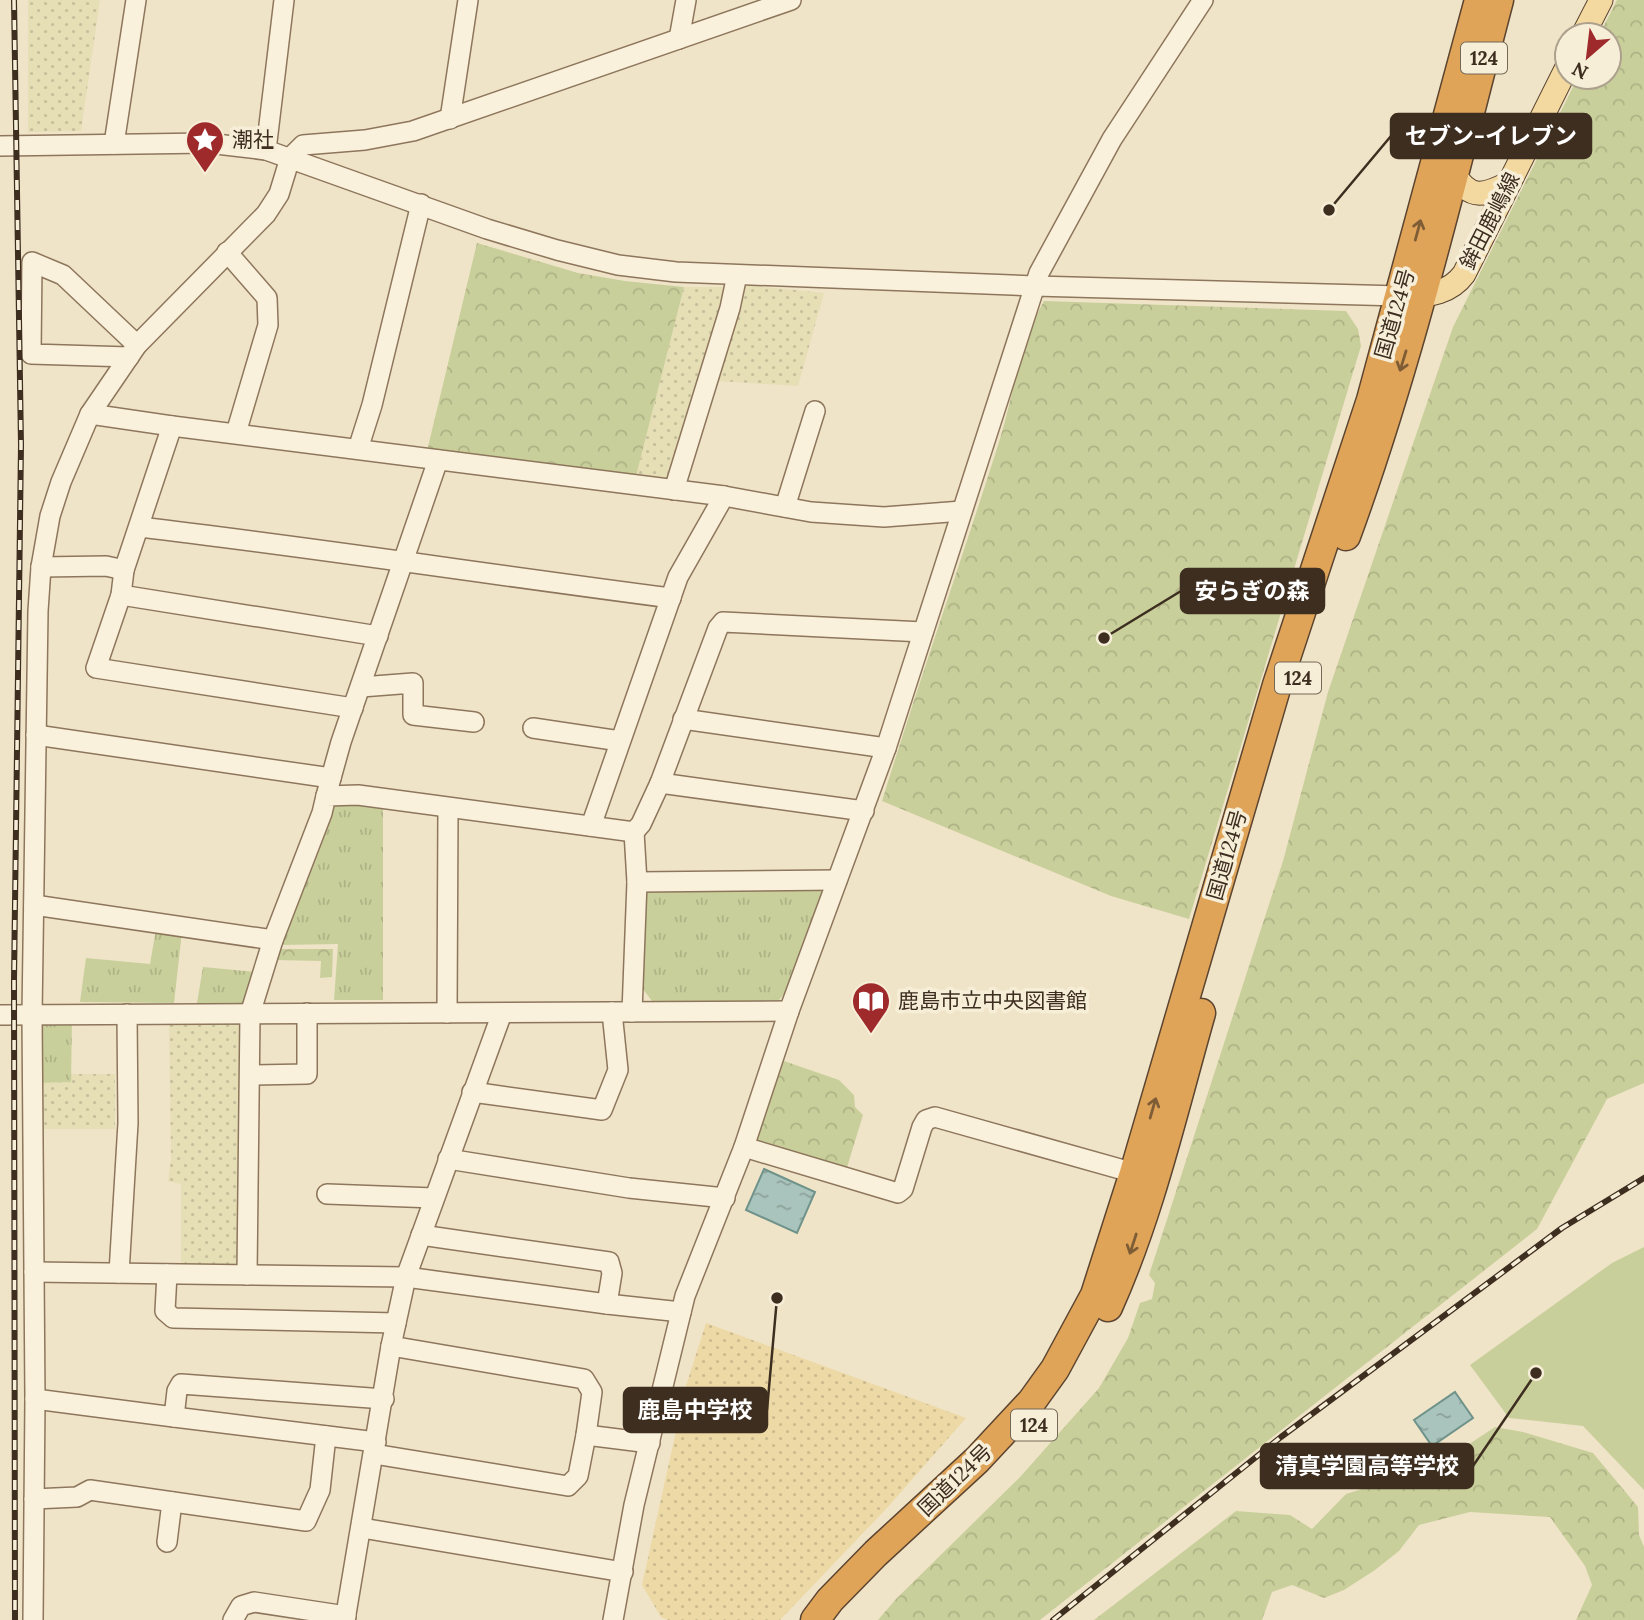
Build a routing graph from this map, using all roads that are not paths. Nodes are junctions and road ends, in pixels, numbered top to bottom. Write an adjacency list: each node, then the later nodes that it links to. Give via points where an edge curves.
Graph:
1 (136, 0): 15 (street)
2 (284, 0): 17 (street)
3 (468, 0): 14 (street)
4 (686, 0): 12 (street)
5 (791, 0): 10 (street)
6 (1203, 0): 24 (street, via 1112,139)
7 (1479, 0): 25 (highway, 国道124号 / 124, one-way to 7)
8 (1499, 0): 19 (highway, 国道124号 / 124)
9 (1601, 0): 11 (main road)
10 (768, 5): 12 (street)
11 (1590, 21)
12 (679, 40): 14 (street)
13 (1555, 91): 20 (main road, 鉾田鹿嶋線)
14 (450, 119): 18 (street, via 394,136 303,145)
15 (114, 144): 16 (street); 17 (street, via 208,143)
16 (0, 146)
17 (266, 150): 18 (street)
18 (290, 158): 21 (street); 22 (street, via 279,194 266,214)
19 (1454, 174): 20 (main road, via 1471,192 1492,192); 25 (highway, 国道124号 / 124)
20 (1509, 183): 25 (main road, 鉾田鹿嶋線, via 1458,281 1445,290)
21 (421, 204): 23 (street, via 487,229 618,265); 31 (street)
22 (228, 252): 26 (street); 30 (street, via 267,298 268,325)
23 (737, 275): 24 (street); 33 (street)
24 (1035, 286): 25 (street); 36 (street)
25 (1411, 296): 76 (highway, 国道124号 / 124, via 1277,685)
26 (133, 351): 26 (street, via 31,355 33,262 63,275); 28 (street)
27 (815, 411): 35 (street)
28 (90, 414): 29 (street); 39 (street, via 54,505)
29 (172, 426): 30 (street); 37 (street)
30 (236, 433): 31 (street)
31 (358, 449): 32 (street)
32 (438, 460): 33 (street); 38 (street)
33 (674, 490): 34 (street)
34 (724, 496): 35 (street); 42 (street, via 678,576)
35 (785, 507): 36 (street, via 884,517)
36 (962, 511): 43 (street)
37 (139, 527): 38 (street); 40 (street)
38 (403, 564): 42 (street); 44 (street)
39 (41, 567): 40 (street); 50 (street)
40 (124, 570): 41 (street)
41 (121, 595): 44 (street); 46 (street, via 96,668)
42 (671, 598): 51 (street)
43 (923, 632): 47 (street, via 723,622); 52 (street)
44 (378, 636): 45 (street)
45 (361, 687): 46 (street); 48 (street, via 413,682 413,715)
46 (353, 708): 54 (street)
47 (683, 719): 52 (street); 53 (street)
48 (474, 722)
49 (533, 728): 51 (street)
50 (36, 735): 54 (street); 61 (street)
51 (620, 741): 57 (street)
52 (887, 748): 56 (street)
53 (660, 783): 56 (street); 58 (street)
54 (328, 787): 55 (street); 62 (street)
55 (447, 809): 57 (street); 66 (street)
56 (864, 811): 59 (street)
57 (591, 826): 58 (street)
58 (634, 832): 60 (street)
59 (836, 880): 60 (street); 63 (street)
60 (637, 882): 64 (street)
61 (34, 905): 62 (street); 68 (street)
62 (273, 940): 70 (street)
63 (789, 1011): 64 (street); 74 (street)
64 (622, 1012): 67 (street); 73 (street, via 618,1070 602,1110)
65 (307, 1013): 66 (street); 70 (street); 72 (street, via 307,1074)
66 (447, 1013): 67 (street)
67 (502, 1013): 73 (street)
68 (32, 1014): 69 (street); 71 (street); 81 (street)
69 (127, 1014): 70 (street); 82 (street, via 128,1123)
70 (250, 1014): 72 (street)
71 (0, 1015)
72 (250, 1075): 84 (street)
73 (472, 1092): 75 (street)
74 (744, 1147): 76 (street, via 898,1193 922,1127 926,1119 935,1117); 79 (street)
75 (448, 1159): 78 (street); 79 (street)
76 (1144, 1176): 106 (highway, 国道124号 / 124, via 1095,1295 1040,1390 1003,1434 876,1553); 107 (highway, 国道124号 / 124, one-way to 107, via 1125,1268 1070,1378 1023,1438 887,1565)
77 (327, 1194): 78 (street)
78 (433, 1198): 80 (street)
79 (725, 1198): 87 (street)
80 (421, 1235): 85 (street); 86 (street, via 609,1262 612,1273)
81 (34, 1272): 82 (street); 90 (street)
82 (119, 1273): 83 (street)
83 (167, 1274): 84 (street); 88 (street, via 166,1311 173,1318)
84 (247, 1275): 85 (street)
85 (406, 1277): 86 (street); 88 (street)
86 (607, 1304): 87 (street)
87 (681, 1312): 95 (street)
88 (396, 1323): 89 (street)
89 (391, 1346): 91 (street); 93 (street, via 584,1379 592,1392)
90 (36, 1399): 92 (street); 97 (street)
91 (384, 1399): 92 (street, via 180,1384); 96 (street)
92 (174, 1417): 94 (street)
93 (586, 1434): 95 (street); 96 (street, via 578,1476 568,1486)
94 (326, 1436): 96 (street); 98 (street, via 320,1490 306,1521)
95 (650, 1443): 101 (street)
96 (375, 1448): 99 (street)
97 (34, 1499): 98 (street, via 77,1497 90,1490); 103 (street)
98 (172, 1502): 100 (street)
99 (362, 1528): 101 (street); 102 (street)
100 (167, 1542)
101 (623, 1572): 105 (street)
102 (345, 1618): 104 (street, via 254,1602 241,1606)
103 (33, 1620)
104 (233, 1620)
105 (613, 1620)
106 (815, 1620)
107 (838, 1620)

